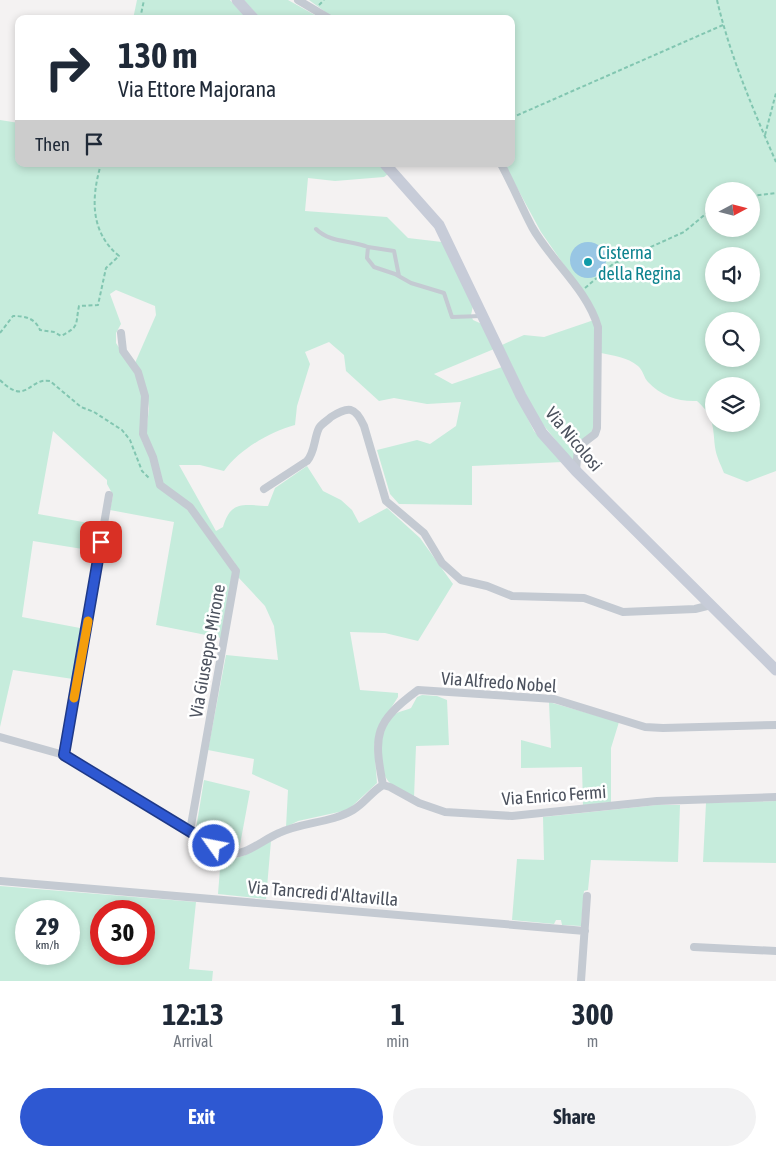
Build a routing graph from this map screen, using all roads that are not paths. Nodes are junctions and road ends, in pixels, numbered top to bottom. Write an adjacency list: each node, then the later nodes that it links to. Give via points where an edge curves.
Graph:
1 (237, 0): 3 (main road)
2 (298, 0): 4 (street)
3 (250, 15)
4 (323, 15)
5 (388, 167): 10 (main road, Via Nicolosi, via 439,225)
6 (502, 167): 12 (street, via 532,227 595,319 599,336 598,416 595,434 578,447)
7 (316, 229): 8 (lane, via 323,236)
8 (368, 247): 9 (lane, via 367,258 374,267); 9 (lane, via 394,251)
9 (399, 276): 10 (lane, via 411,283 444,292 452,317)
10 (483, 316): 12 (main road, Via Nicolosi, via 531,415 542,433)
11 (121, 334): 22 (street, Via Giuseppe Mirone, via 123,351 138,372 145,396 143,434 154,457 160,482 194,511 236,571)
12 (576, 471): 15 (main road, Via Nicolosi)
13 (264, 489): 15 (street, via 307,461 318,429 348,409 360,416 386,501 424,533 442,563 461,580 512,596 584,598 623,612 694,609)
14 (110, 494): 19 (street)
15 (711, 605): 16 (main road, Via Nicolosi)
16 (776, 670)
17 (776, 726): 20 (street, Via Alfredo Nobel, via 645,727 554,699 418,690 390,714 381,730 376,745)
18 (0, 737): 19 (street)
19 (64, 755): 22 (street)
20 (383, 785): 21 (street, Via Enrico Fermi, via 445,812 512,816 657,801); 22 (street, via 354,809 340,816 279,833 237,855 226,854)
21 (776, 797)
22 (190, 831)
23 (0, 881): 25 (street, Via Tancredi d'Altavilla)
24 (588, 896): 25 (street)
25 (585, 931): 28 (street)
26 (694, 946): 27 (street)
27 (776, 952)
28 (580, 981)

